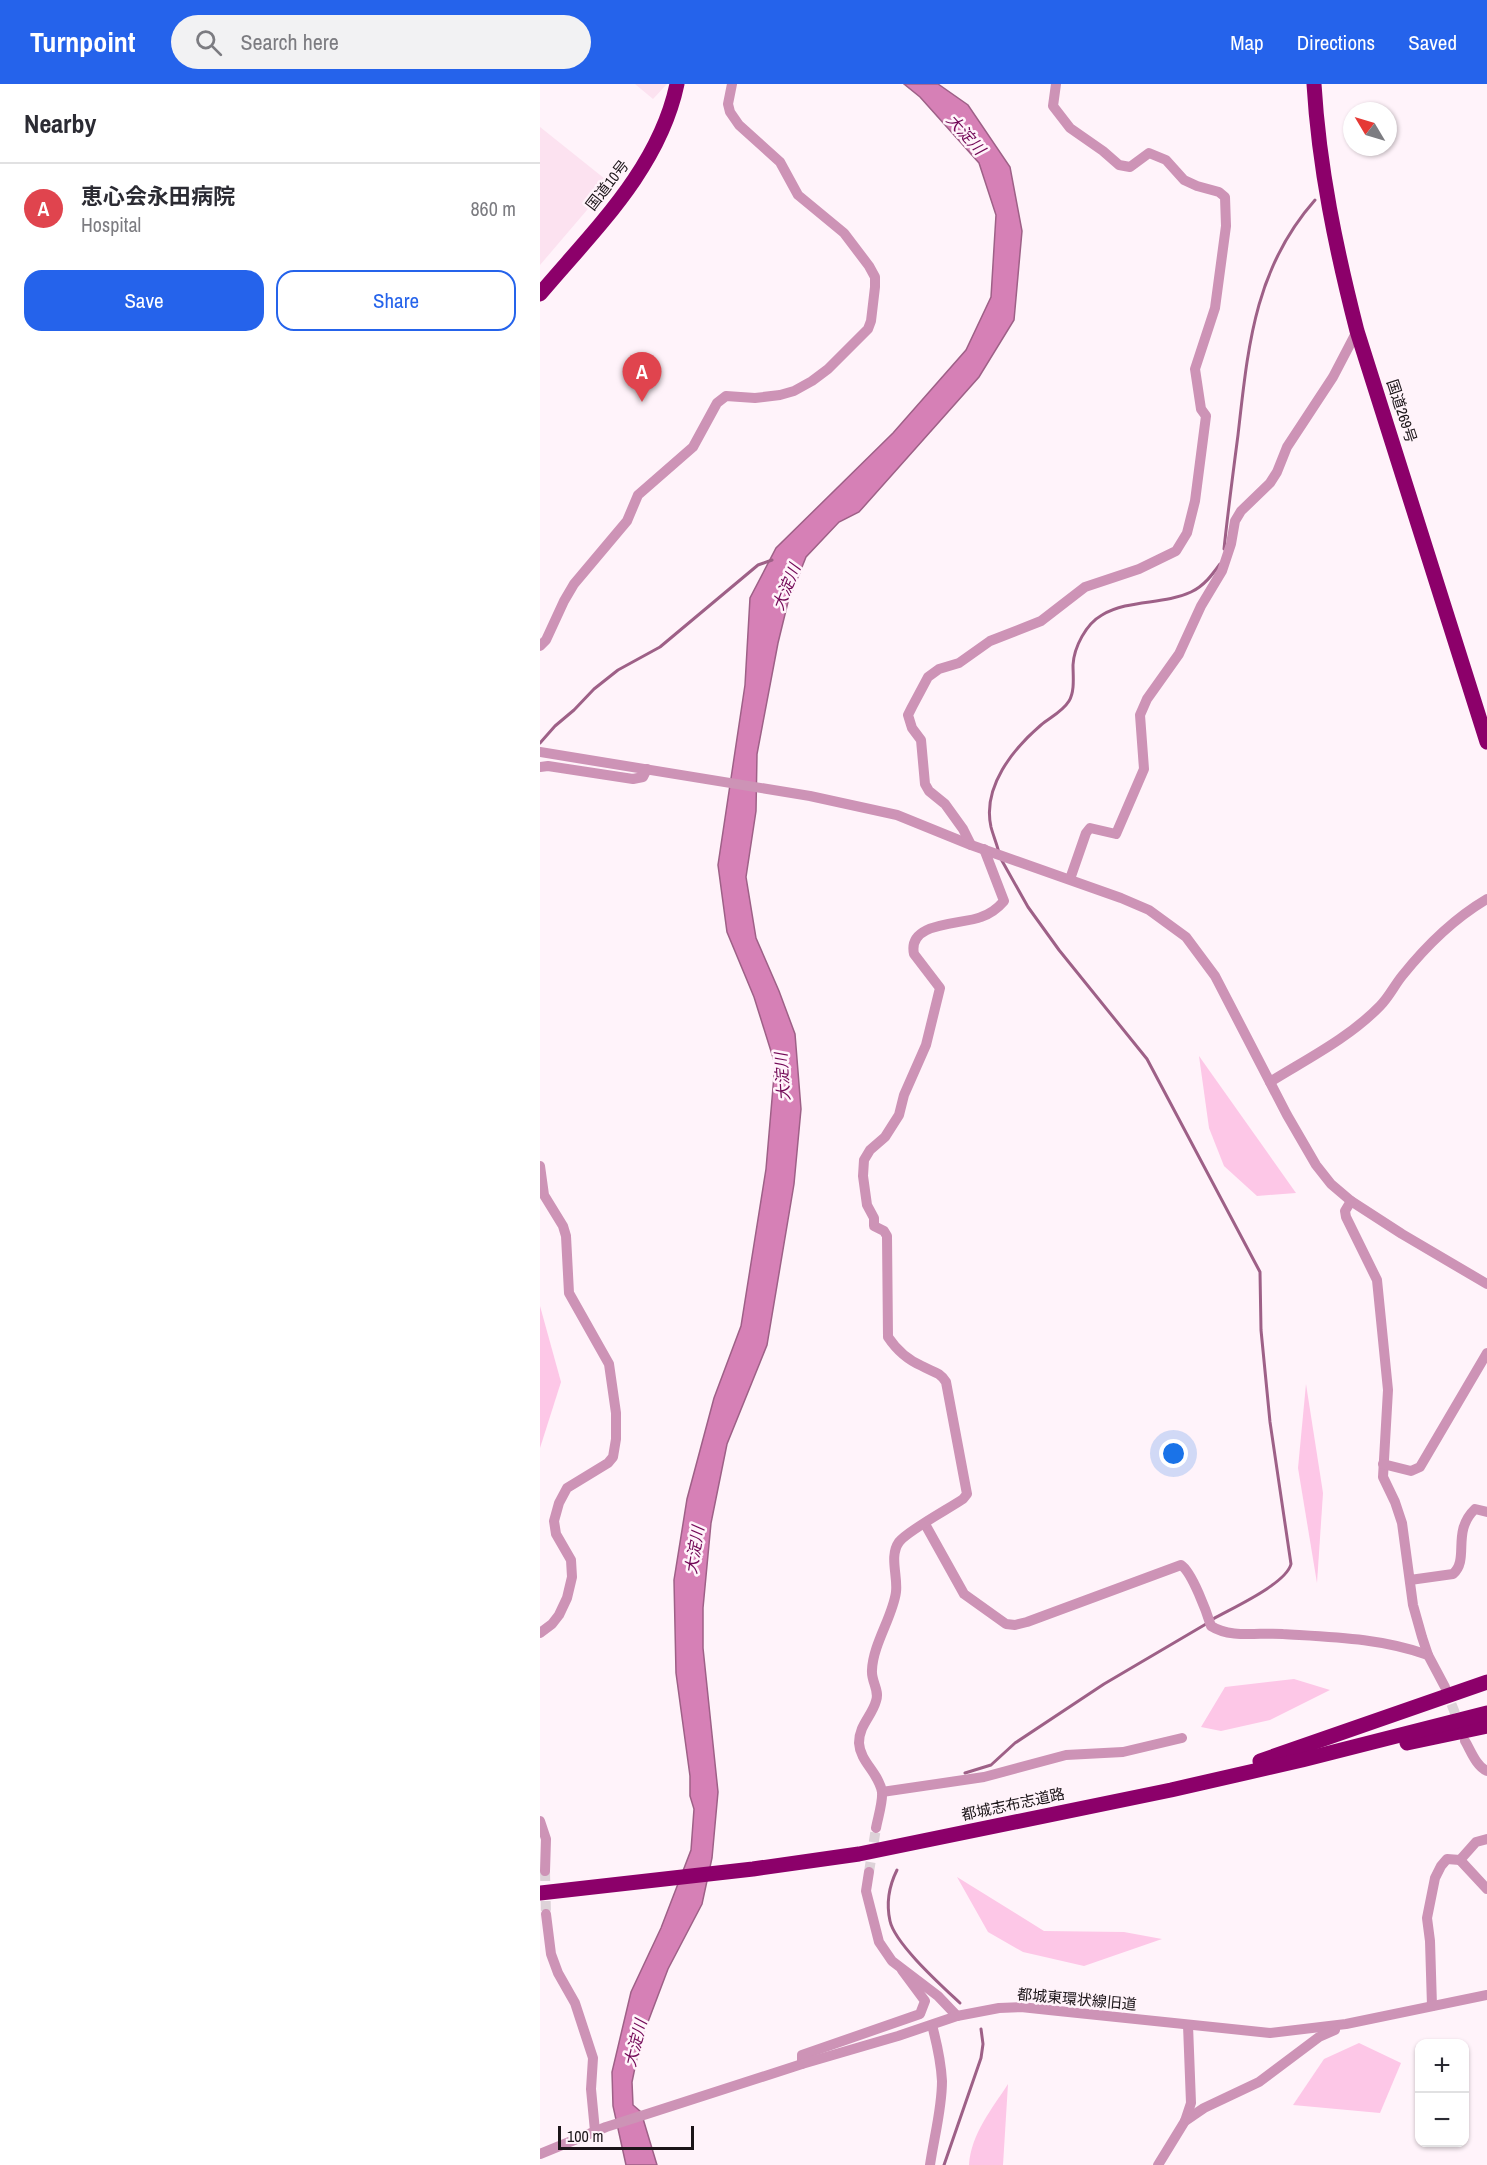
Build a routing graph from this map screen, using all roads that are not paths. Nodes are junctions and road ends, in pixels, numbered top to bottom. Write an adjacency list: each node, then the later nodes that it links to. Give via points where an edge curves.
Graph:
1 (677, 84): 5 (highway, 国道10号, via 666,123 637,178)
2 (732, 84): 7 (street, via 728,104 739,125 780,162 798,195 837,225 869,266 875,277 871,321 862,336 828,369 803,386 780,395 726,396 717,403 693,447 638,495 627,521 574,584)
3 (1056, 84): 12 (street, via 1053,106 1070,128 1119,165 1130,167 1149,153 1166,160 1184,180 1225,197 1226,226 1215,308 1195,369 1201,409 1206,416 1195,501 1187,533 1176,551 1085,587 1041,621 990,641 959,663 939,669 928,678 912,707 908,715 921,740 925,784 945,804)
4 (1314, 84): 6 (highway, 国道269号, via 1329,214)
5 (540, 294)
6 (1357, 331): 8 (highway, 国道269号); 14 (street, via 1333,377 1287,447 1274,477 1235,521 1222,571 1179,654 1147,699 1140,716 1144,769 1116,834 1090,828)
7 (540, 646)
8 (1487, 742)
9 (543, 752): 11 (street)
10 (540, 767): 11 (street, via 633,779 643,777)
11 (647, 769): 12 (street, via 897,815)
12 (971, 845): 13 (street)
13 (988, 850): 14 (street); 23 (street, via 1004,901 981,917 932,928 915,940 914,954 940,988 926,1045 899,1115 885,1137 870,1150 863,1168 874,1226 887,1236 888,1337 908,1358 941,1374 946,1382 965,1480 967,1494 963,1499)
14 (1070, 879): 16 (street, via 1149,910 1186,938 1215,976)
15 (1487, 899): 16 (street, via 1448,926 1365,1021)
16 (1270, 1082): 18 (street, via 1316,1165)
17 (540, 1166): 25 (street, via 544,1195 566,1236 569,1293 609,1364 616,1438 614,1457 567,1488 559,1503 554,1521 556,1534 571,1560 572,1577 559,1615)
18 (1352, 1201): 19 (street); 21 (street, via 1345,1211 1346,1217 1377,1280 1388,1390)
19 (1487, 1284)
20 (1487, 1353): 21 (street, via 1420,1467 1411,1471)
21 (1383, 1464): 24 (street, via 1383,1477 1402,1523)
22 (1487, 1512): 24 (street, via 1475,1509 1464,1523 1461,1564 1453,1574)
23 (926, 1524): 26 (street, via 964,1594 1006,1624 1027,1622 1181,1565 1188,1569 1211,1626 1218,1631 1359,1639); 35 (street, via 907,1534 897,1546 896,1592 872,1671 878,1695 859,1736 861,1755)
24 (1410, 1580): 26 (street)
25 (540, 1633)
26 (1428, 1655): 28 (street)
27 (1487, 1682): 34 (highway)
28 (1445, 1687)
29 (1487, 1713): 34 (highway, 都城志布志道路)
30 (1487, 1726): 34 (highway)
31 (1182, 1738): 35 (street, via 1124,1752 1065,1755 984,1777)
32 (1465, 1741): 33 (street)
33 (1487, 1771)
34 (1171, 1790): 43 (highway, 都城志布志道路, via 859,1854)
35 (882, 1792): 37 (street)
36 (540, 1821): 40 (street, via 546,1839)
37 (876, 1828)
38 (1487, 1839): 39 (street, via 1476,1842)
39 (1460, 1860): 42 (street); 47 (street, via 1447,1859 1441,1866 1427,1918)
40 (545, 1870)
41 (869, 1872): 45 (street, via 866,1892 876,1935)
42 (1487, 1889)
43 (540, 1893)
44 (546, 1914): 54 (street, via 551,1954 575,2003 592,2058 591,2089)
45 (902, 1970): 48 (street, via 938,1996); 52 (street, via 925,2001 920,2014 802,2055)
46 (1487, 1995): 47 (street, 都城東環状線旧道)
47 (1432, 2006): 49 (street, 都城東環状線旧道)
48 (957, 2016): 50 (street, 都城東環状線旧道); 51 (street, 都城東環状線旧道, via 1021,2007)
49 (1346, 2024): 51 (street, 都城東環状線旧道, via 1270,2032); 53 (street, via 1319,2037 1259,2082)
50 (932, 2025): 52 (street, 都城東環状線旧道); 56 (street, via 942,2080)
51 (1188, 2025): 53 (street, via 1191,2103)
52 (802, 2064): 54 (street, 都城東環状線旧道)
53 (1185, 2121): 57 (street)
54 (601, 2129): 55 (street, 都城東環状線旧道)
55 (540, 2154)
56 (930, 2165)
57 (1158, 2165)

